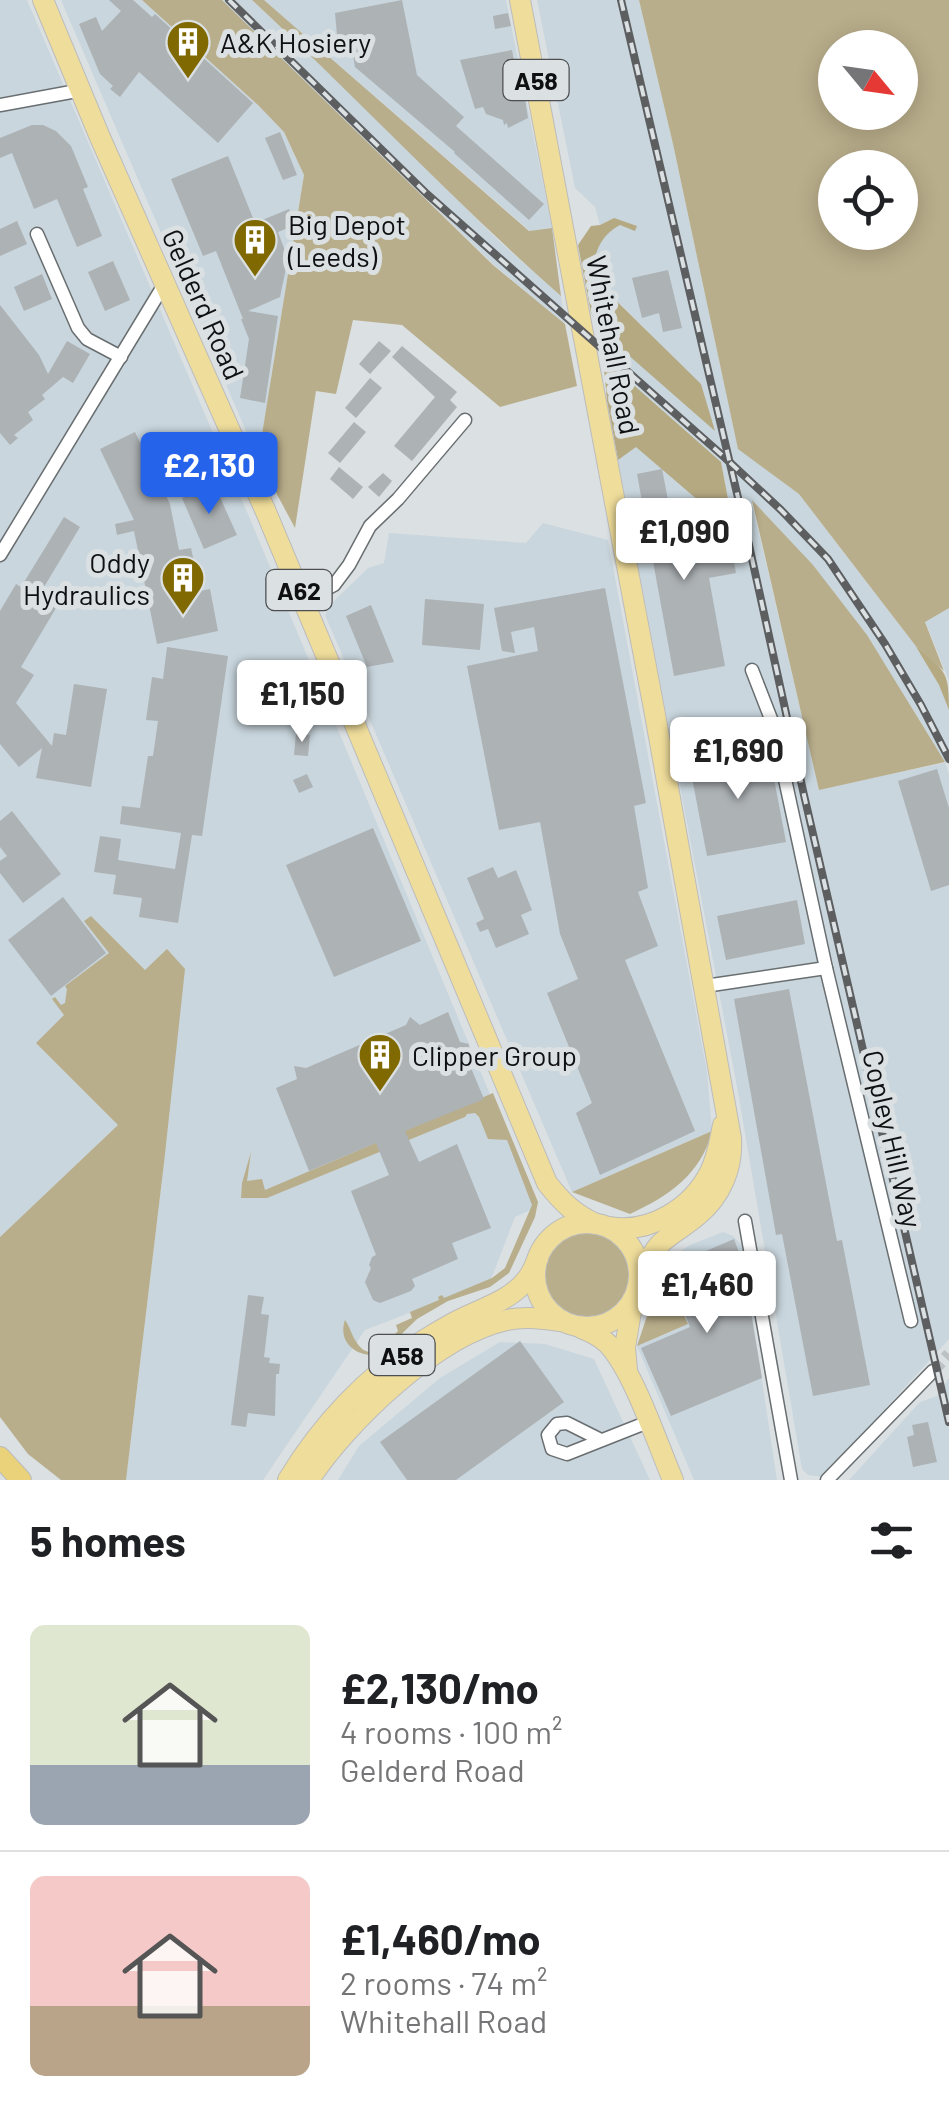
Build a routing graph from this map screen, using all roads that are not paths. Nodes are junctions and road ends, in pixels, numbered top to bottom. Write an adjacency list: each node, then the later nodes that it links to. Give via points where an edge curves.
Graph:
1 (43, 0): 3 (main road, Gelderd Road / A62)
2 (520, 0): 13 (main road, Whitehall Road / A58)
3 (82, 90): 4 (street); 6 (main road, Gelderd Road / A62)
4 (0, 105)
5 (37, 234): 7 (street, via 78,328)
6 (165, 283): 7 (street); 10 (main road, Gelderd Road / A62)
7 (121, 357): 9 (street)
8 (466, 420): 10 (street, via 370,526 334,585)
9 (0, 555)
10 (304, 601): 15 (main road, Gelderd Road / A62)
11 (752, 670): 12 (street, Copley Hill Way, via 773,724)
12 (826, 968): 13 (street); 20 (street, Copley Hill Way)
13 (705, 986): 14 (main road, Whitehall Road / A58)
14 (726, 1114): 17 (main road, Whitehall Road / A58, via 712,1167 690,1198 636,1229); 19 (main road, Whitehall Road / A58, via 732,1151 722,1187 650,1256)
15 (547, 1183): 17 (main road, Gelderd Road / A62, via 578,1216); 18 (main road, Gelderd Road / A62, via 549,1219)
16 (745, 1220): 31 (street)
17 (599, 1224): 18 (main road, A58, via 560,1231); 19 (main road, via 628,1243 639,1274)
18 (540, 1253): 21 (main road, via 537,1289 552,1314); 28 (main road, A58, via 514,1292 422,1341 357,1391)
19 (636, 1292): 21 (main road, via 604,1324); 23 (main road, A58, via 625,1347)
20 (911, 1321)
21 (570, 1324): 23 (main road, via 598,1335); 29 (main road, via 504,1320 432,1356 370,1407)
22 (932, 1372): 32 (street)
23 (628, 1374): 24 (main road, A58)
24 (648, 1422): 25 (street); 30 (main road, A58)
25 (601, 1440)
26 (0, 1457): 27 (highway)
27 (22, 1480)
28 (288, 1480)
29 (309, 1480)
30 (672, 1480)
31 (791, 1480)
32 (828, 1480)

